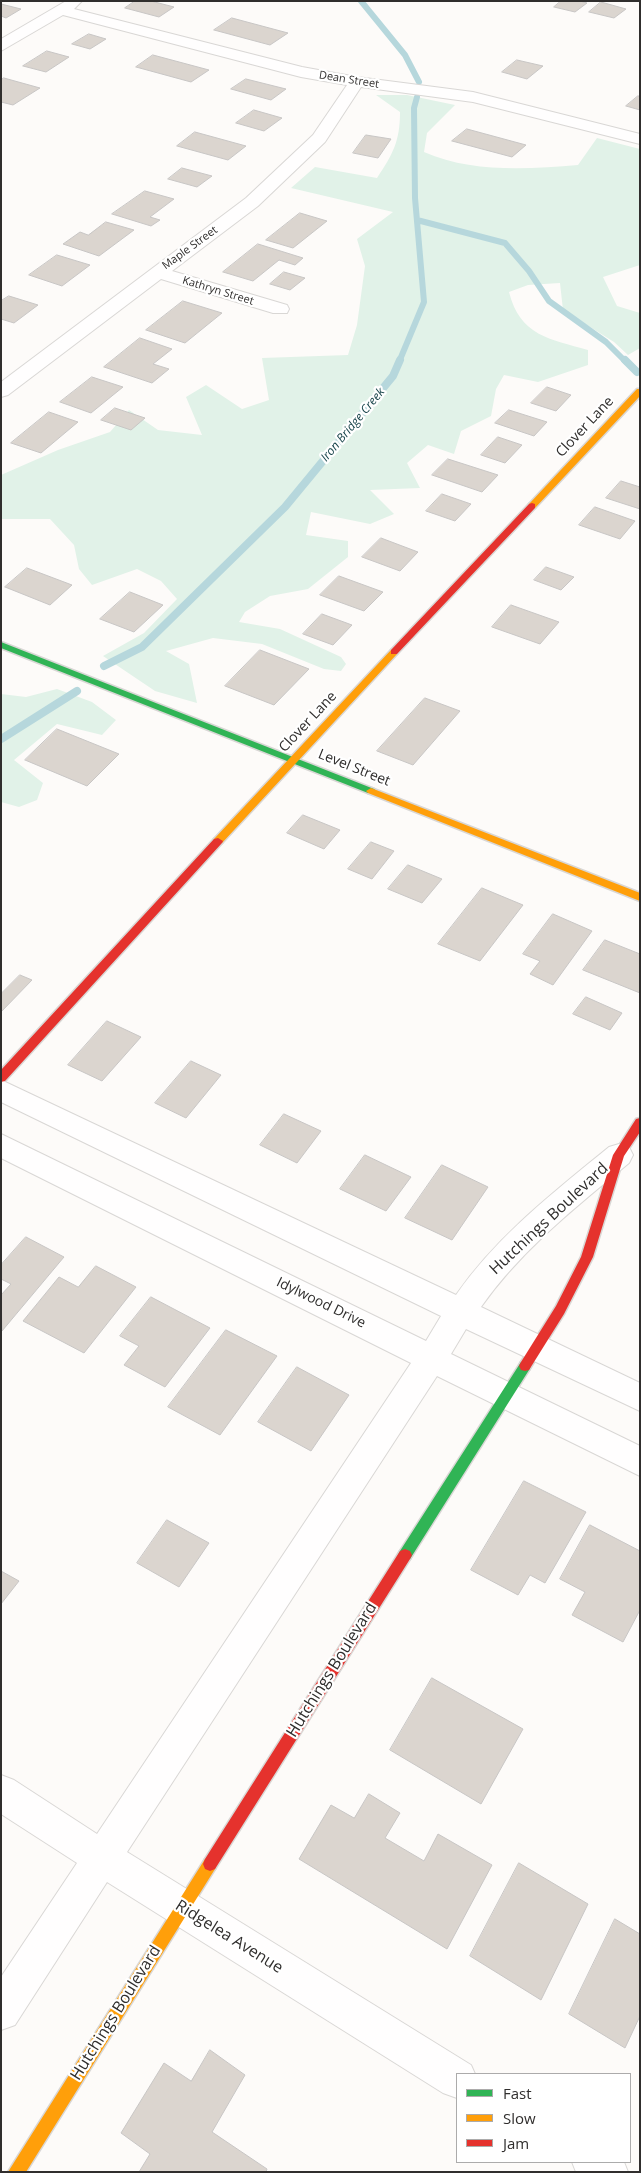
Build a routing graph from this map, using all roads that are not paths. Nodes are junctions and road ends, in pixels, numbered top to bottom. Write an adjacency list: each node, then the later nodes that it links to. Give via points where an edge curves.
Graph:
1 (78, 1): 2 (street)
2 (60, 10): 3 (street); 4 (street, Dean Street, via 301,72)
3 (1, 46)
4 (357, 82): 5 (street, Dean Street, via 473,97); 6 (street, Maple Street, via 319,138 258,196)
5 (640, 139)
6 (157, 272): 7 (street, Kathryn Street); 8 (street, Maple Street)
7 (280, 309)
8 (1, 391)
9 (640, 391): 11 (street, Clover Lane)
10 (1, 645): 11 (street, Level Street)
11 (293, 760): 12 (street, Level Street); 13 (street, Clover Lane)
12 (640, 897)
13 (1, 1078)
14 (1, 1090): 18 (street)
15 (640, 1122): 17 (street, Hutchings Boulevard)
16 (1, 1145): 20 (street, Idylwood Drive)
17 (619, 1155): 18 (street, Hutchings Boulevard, via 523,1238); 19 (street, Hutchings Boulevard, via 586,1257 560,1310)
18 (460, 1311): 19 (street); 20 (street, Hutchings Boulevard)
19 (536, 1347): 21 (street, Hutchings Boulevard); 22 (street)
20 (432, 1358): 21 (street, Idylwood Drive); 25 (street, Hutchings Boulevard)
21 (506, 1395): 23 (street, Idylwood Drive); 26 (street, Hutchings Boulevard)
22 (640, 1398)
23 (640, 1462)
24 (1, 1793): 25 (street, Ridgelea Avenue)
25 (103, 1858): 26 (street, Ridgelea Avenue); 27 (street, Hutchings Boulevard)
26 (182, 1909): 28 (street, Ridgelea Avenue); 30 (street, Hutchings Boulevard)
27 (1, 2011)
28 (456, 2078)
29 (594, 2163): 31 (street)
30 (16, 2172)
31 (608, 2172)

